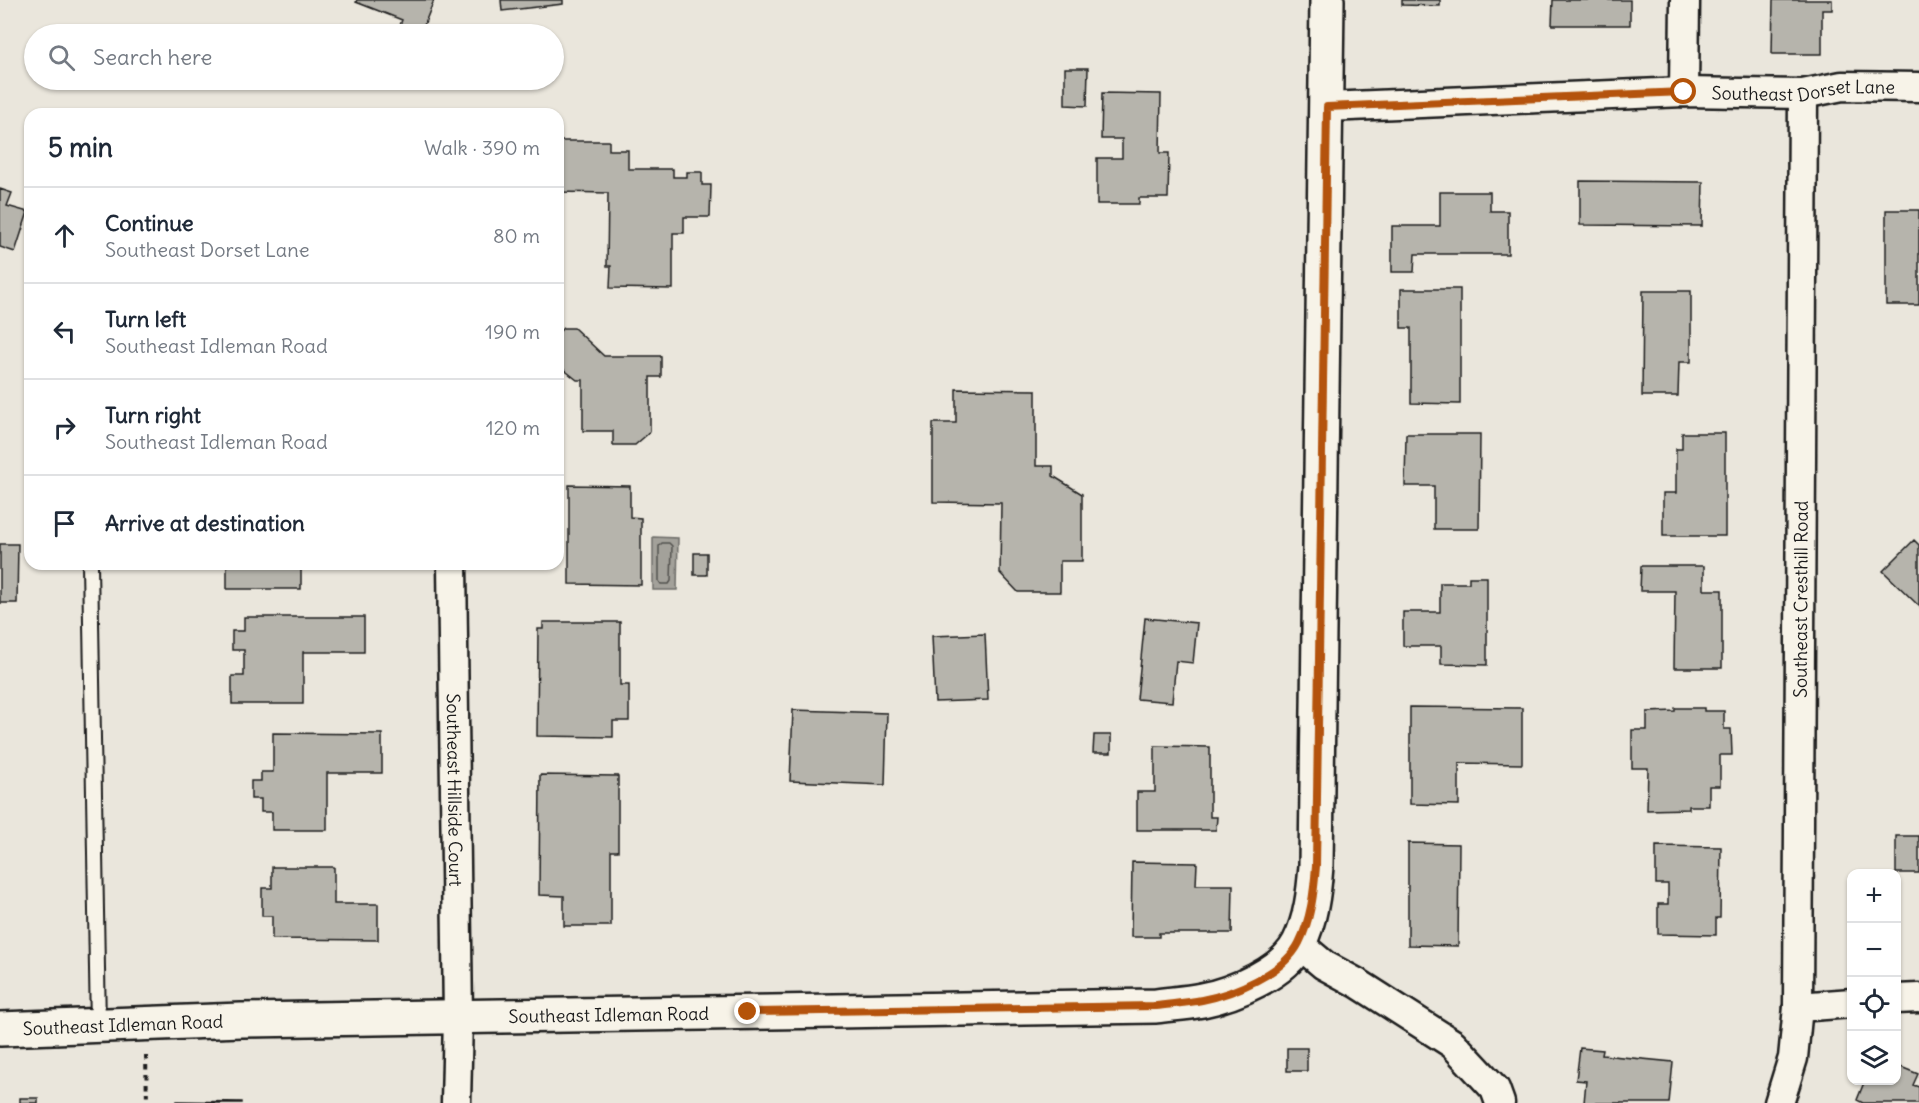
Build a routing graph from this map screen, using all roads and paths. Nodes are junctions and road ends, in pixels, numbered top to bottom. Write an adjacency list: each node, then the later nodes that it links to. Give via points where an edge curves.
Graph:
1 (1327, 0): 6 (main road, Southeast Idleman Road)
2 (1685, 0): 4 (street)
3 (1919, 87): 5 (street, Southeast Dorset Lane, via 1842,86)
4 (1684, 92): 5 (street, Southeast Dorset Lane); 6 (street, Southeast Dorset Lane)
5 (1803, 94): 13 (street, Southeast Cresthill Road)
6 (1327, 107): 9 (main road, Southeast Idleman Road, via 1318,810 1314,890)
7 (90, 570): 16 (lane)
8 (452, 570): 14 (street, Southeast Hillside Court)
9 (1299, 944): 14 (main road, Southeast Idleman Road, via 1282,963 1234,990 1202,1000 1156,1006); 20 (street, via 1324,965 1453,1044 1495,1089)
10 (1919, 998): 11 (street)
11 (1901, 999)
12 (1847, 1003): 13 (street)
13 (1798, 1007): 21 (street, Southeast Cresthill Road, via 1793,1058)
14 (458, 1017): 15 (main road, Southeast Idleman Road); 19 (street, Southeast Hillside Court)
15 (145, 1024): 16 (main road, Southeast Idleman Road); 18 (path)
16 (98, 1026): 17 (main road, Southeast Idleman Road)
17 (0, 1029)
18 (147, 1103)
19 (456, 1103)
20 (1500, 1103)
21 (1779, 1103)

